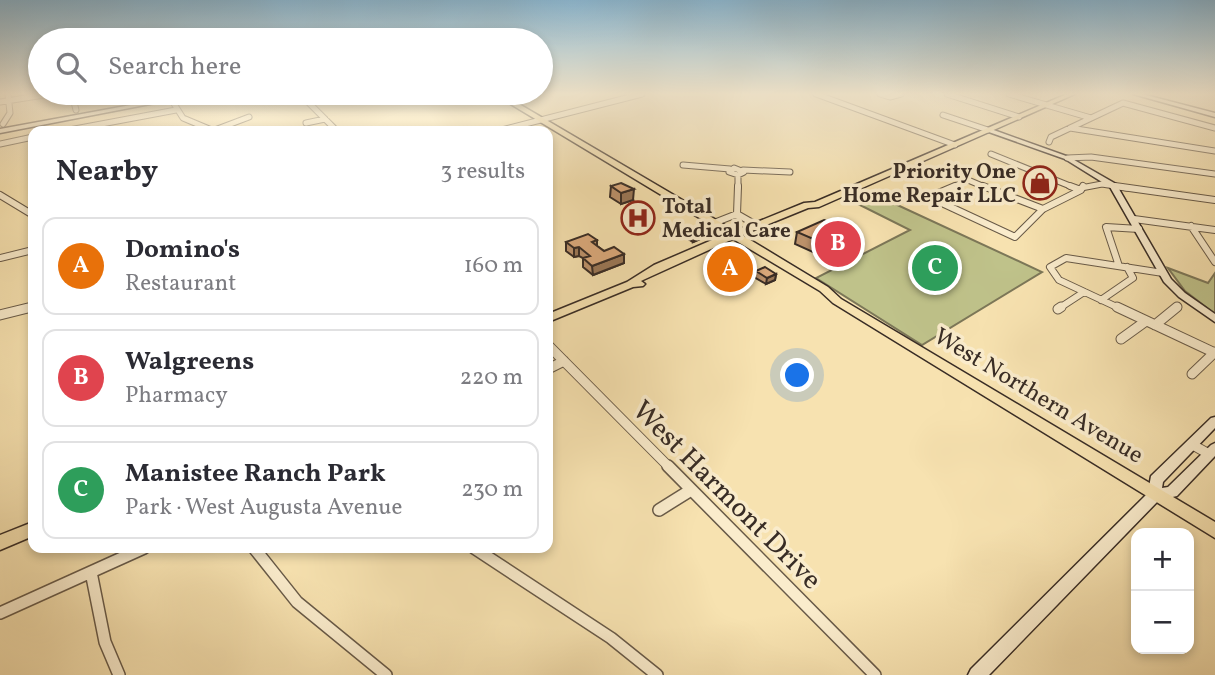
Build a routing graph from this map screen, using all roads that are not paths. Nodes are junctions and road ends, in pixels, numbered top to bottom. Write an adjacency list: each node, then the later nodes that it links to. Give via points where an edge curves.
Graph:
1 (902, 126): 13 (street)
2 (974, 126): 7 (street)
3 (998, 126): 7 (main road)
4 (1075, 126): 6 (street)
5 (553, 128): 23 (main road, West Northern Avenue)
6 (1070, 128): 10 (street); 12 (street)
7 (988, 130): 13 (main road); 16 (street)
8 (1161, 135): 12 (street)
9 (28, 138): 11 (street)
10 (1049, 142)
11 (0, 144)
12 (1166, 144): 14 (street)
13 (955, 145): 26 (main road)
14 (1215, 151)
15 (991, 154): 22 (street)
16 (1067, 158): 20 (street, via 1091,157); 21 (street)
17 (683, 165): 18 (street)
18 (741, 172): 19 (street); 29 (street)
19 (790, 172)
20 (1215, 174)
21 (1113, 186): 22 (street); 25 (street); 30 (street)
22 (1081, 190): 27 (street)
23 (661, 194): 31 (main road, West Northern Avenue); 36 (main road, West Northern Avenue)
24 (0, 195): 28 (street)
25 (1215, 200)
26 (816, 205): 32 (main road); 36 (main road, via 816,209)
27 (1043, 209): 27 (street, via 968,180 929,198 1015,237)
28 (28, 212)
29 (737, 214): 31 (street); 32 (street)
30 (1134, 219): 33 (street); 34 (street)
31 (714, 223): 36 (main road, West Northern Avenue)
32 (758, 226): 36 (main road)
33 (1191, 226): 35 (street); 39 (street)
34 (1139, 229): 40 (street, via 1106,227); 41 (street)
35 (1215, 230)
36 (736, 240): 44 (main road, West Northern Avenue, via 815,294); 49 (main road)
37 (28, 251): 38 (street)
38 (0, 258)
39 (1215, 262)
40 (1123, 267): 41 (street); 42 (street, via 1066,258 1051,267 1059,280); 43 (street, via 1133,278)
41 (1163, 273): 50 (street, via 1182,295)
42 (1084, 292): 43 (street); 47 (street)
43 (1101, 300): 51 (street)
44 (837, 301): 63 (main road, West Northern Avenue)
45 (1177, 307): 52 (street)
46 (28, 308): 48 (street)
47 (1058, 309)
48 (0, 314)
49 (553, 316)
50 (1215, 319)
51 (1146, 321): 52 (street); 53 (street)
52 (1156, 325): 55 (street)
53 (1121, 339)
54 (553, 350): 56 (street, West Harmont Drive)
55 (1215, 352): 58 (street)
56 (564, 361): 57 (street); 62 (street, West Harmont Drive)
57 (553, 366)
58 (1192, 374)
59 (1215, 421): 60 (street)
60 (1191, 444): 61 (street); 63 (street, via 1155,481)
61 (1212, 451): 63 (street, via 1172,492)
62 (691, 489): 64 (street); 77 (street, West Harmont Drive)
63 (1155, 495): 66 (main road, West Northern Avenue); 73 (street)
64 (659, 510)
65 (28, 531): 67 (main road)
66 (1215, 531)
67 (0, 543)
68 (133, 553): 71 (street)
69 (257, 553): 75 (street, via 299,605)
70 (482, 553): 76 (street, via 611,638)
71 (91, 572): 72 (street); 74 (street, via 105,642)
72 (0, 613)
73 (986, 672)
74 (119, 675)
75 (386, 675)
76 (657, 675)
77 (875, 675)

